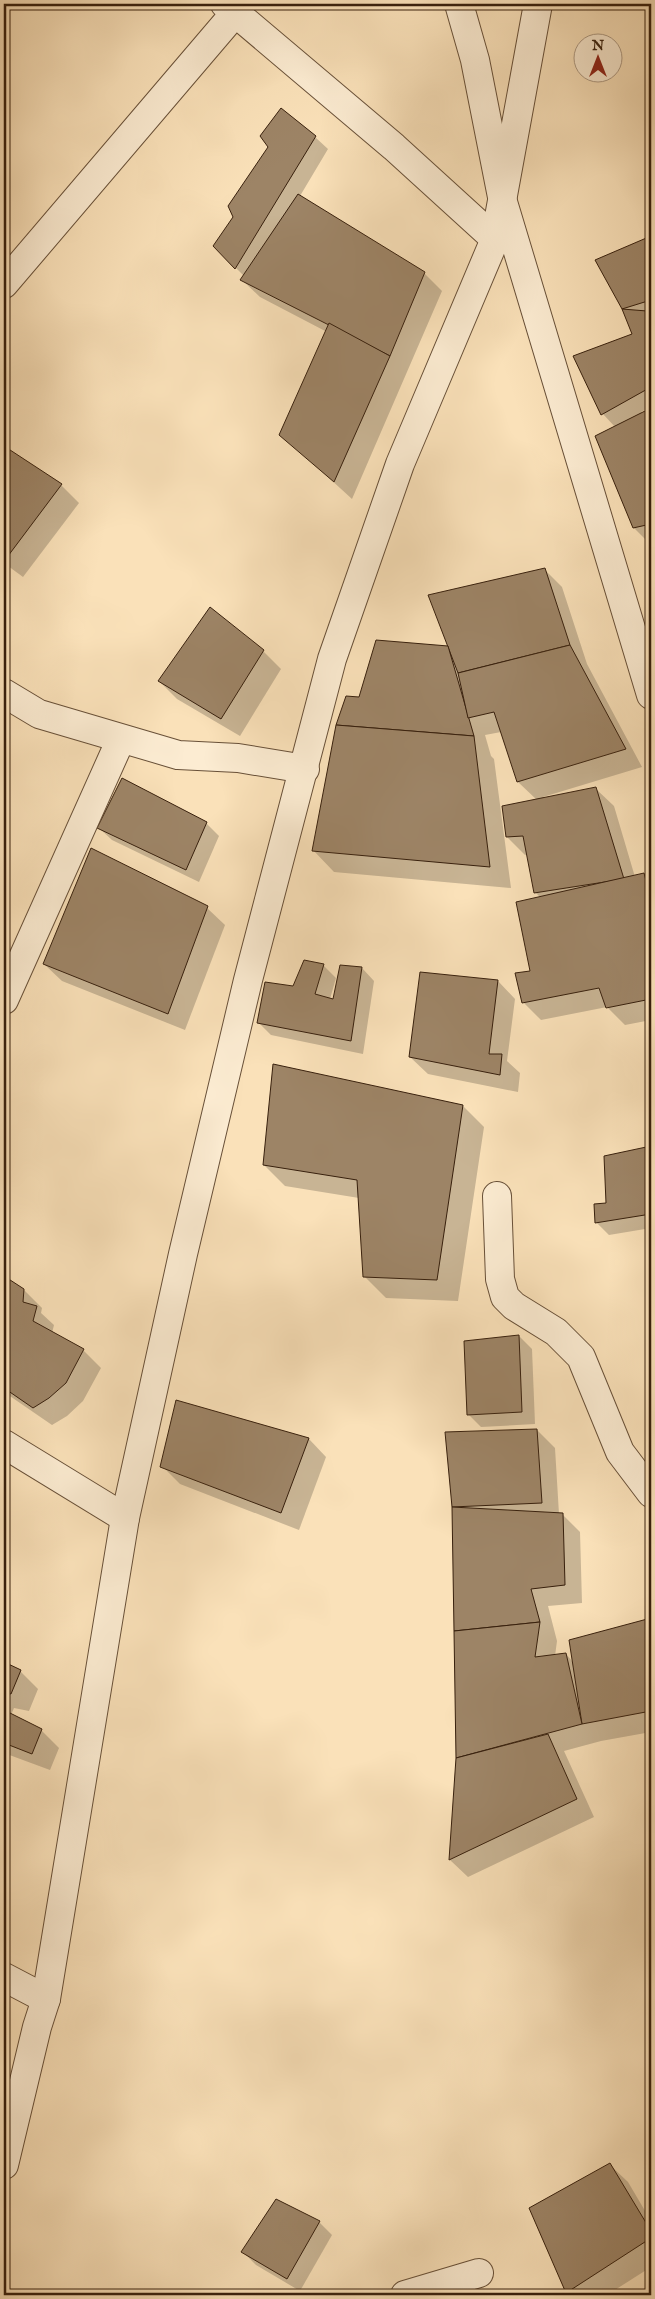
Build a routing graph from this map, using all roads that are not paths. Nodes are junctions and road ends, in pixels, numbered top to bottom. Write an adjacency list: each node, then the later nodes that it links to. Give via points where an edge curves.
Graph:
1 (459, 4): 4 (street, via 475,60)
2 (538, 4): 4 (street)
3 (230, 9): 5 (street, via 394,147); 6 (street)
4 (503, 202): 5 (street); 7 (street)
5 (495, 238): 11 (street, via 400,464 332,659)
6 (4, 284)
7 (642, 622): 9 (street)
8 (4, 693): 10 (street, via 39,714)
9 (651, 694)
10 (121, 740): 11 (street, via 178,755 238,758); 12 (street)
11 (305, 768): 16 (street, via 248,980)
12 (4, 1000)
13 (497, 1196): 15 (street, via 500,1279 505,1297 556,1332 581,1357 620,1452)
14 (4, 1444): 16 (street)
15 (651, 1493)
16 (126, 1518): 18 (street)
17 (4, 1977): 18 (street)
18 (46, 1999): 19 (street)
19 (4, 2165)
20 (479, 2273): 21 (street)
21 (404, 2295)

